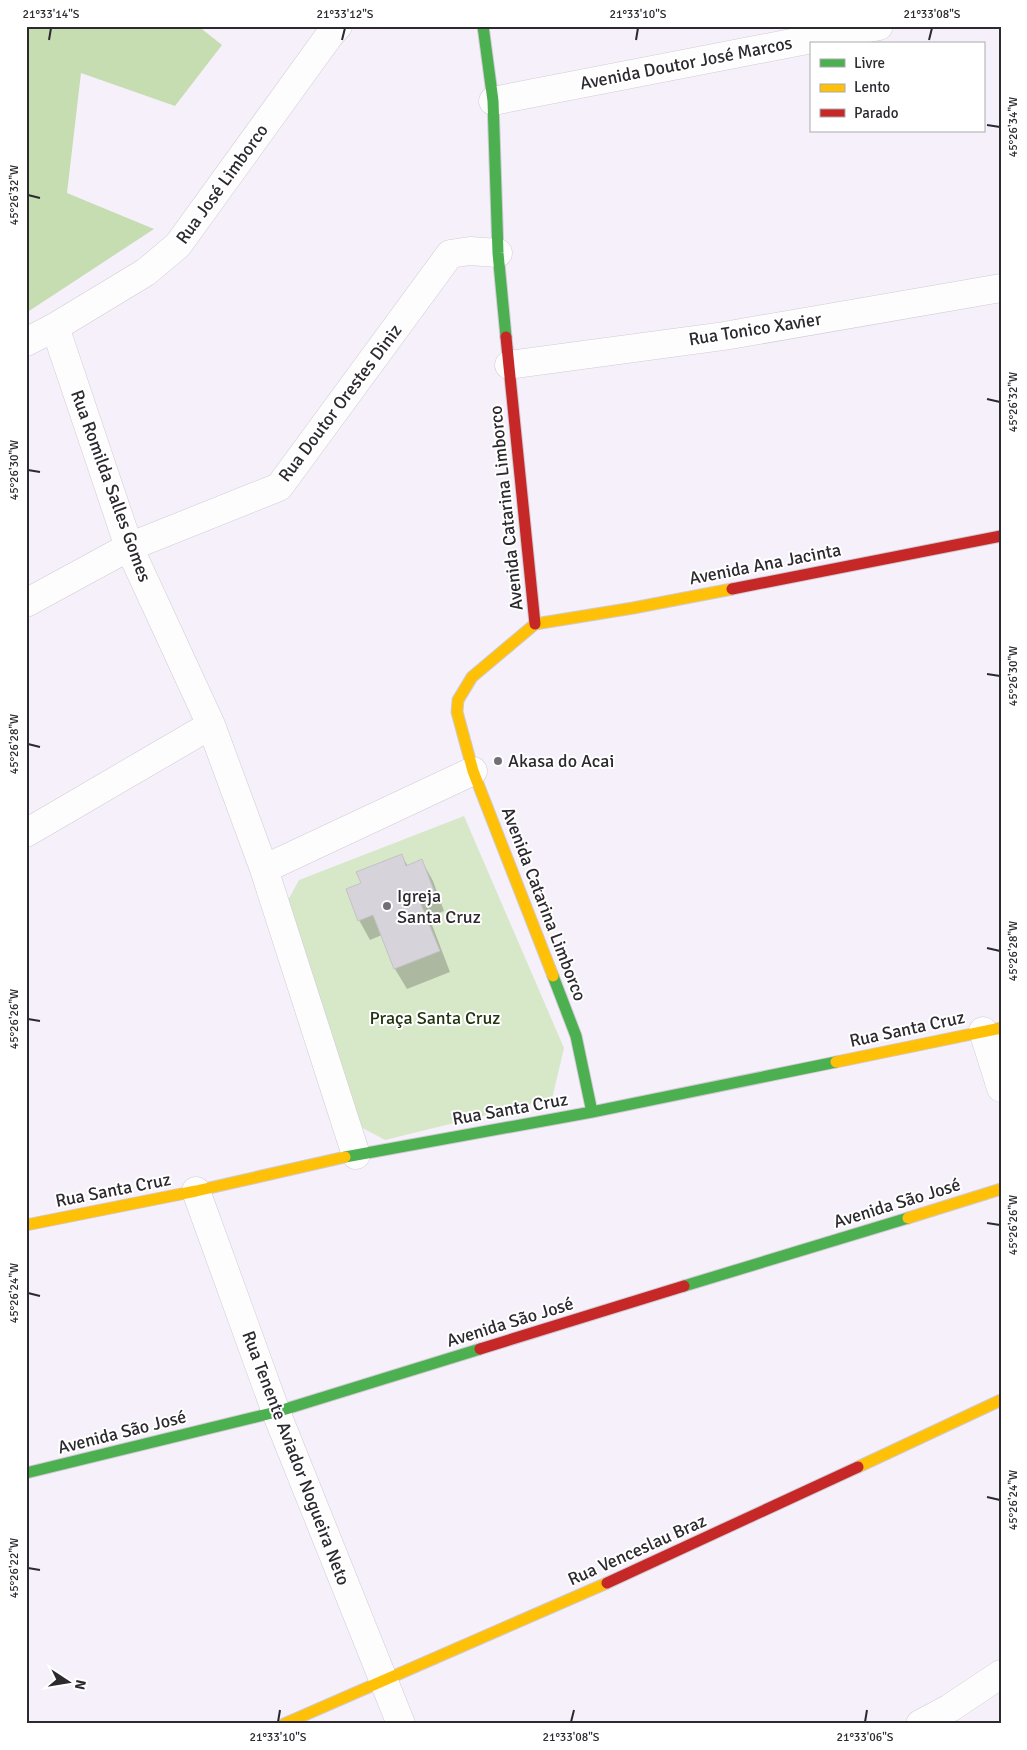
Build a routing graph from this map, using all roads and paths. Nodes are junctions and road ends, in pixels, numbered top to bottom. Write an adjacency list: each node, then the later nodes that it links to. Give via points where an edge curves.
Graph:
1 (338, 26): 7 (street, Rua José Limborco, via 178,245 146,272)
2 (483, 26): 4 (main road, Avenida Catarina Limborco)
3 (878, 26): 4 (street, Avenida Doutor José Marcos)
4 (493, 101): 5 (main road, Avenida Catarina Limborco)
5 (498, 254): 9 (main road, Avenida Catarina Limborco); 11 (street, Rua Doutor Orestes Diniz, via 470,251 450,254 279,487)
6 (1001, 288): 9 (street, Rua Tonico Xavier, via 724,336)
7 (55, 327): 8 (street, Rua José Limborco); 11 (street, Rua Romilda Salles Gomes)
8 (26, 342)
9 (509, 365): 13 (main road, Avenida Catarina Limborco)
10 (1001, 536): 13 (main road, Avenida Ana Jacinta)
11 (129, 547): 12 (street); 14 (street, Rua Romilda Salles Gomes)
12 (26, 603)
13 (535, 624): 15 (main road, Avenida Catarina Limborco, via 472,677 458,700 457,712)
14 (211, 725): 16 (street); 17 (street)
15 (473, 771): 17 (street); 20 (main road, Avenida Catarina Limborco, via 576,1036)
16 (26, 833)
17 (264, 869): 21 (street)
18 (992, 1030): 19 (street); 20 (main road, Rua Santa Cruz)
19 (1001, 1088)
20 (592, 1112): 21 (main road, Rua Santa Cruz)
21 (356, 1156): 23 (main road, Rua Santa Cruz)
22 (1001, 1189): 26 (main road, Avenida São José)
23 (196, 1191): 24 (main road, Rua Santa Cruz); 26 (street, Rua Tenente Aviador Nogueira Neto)
24 (26, 1225)
25 (1001, 1400): 29 (main road, Rua Venceslau Braz, via 631,1573)
26 (276, 1412): 27 (main road, Avenida São José); 29 (street, Rua Tenente Aviador Nogueira Neto)
27 (26, 1473)
28 (1001, 1674): 32 (street)
29 (384, 1680): 30 (main road, Rua Venceslau Braz); 31 (street, Rua Tenente Aviador Nogueira Neto)
30 (284, 1724)
31 (401, 1724)
32 (920, 1724)

